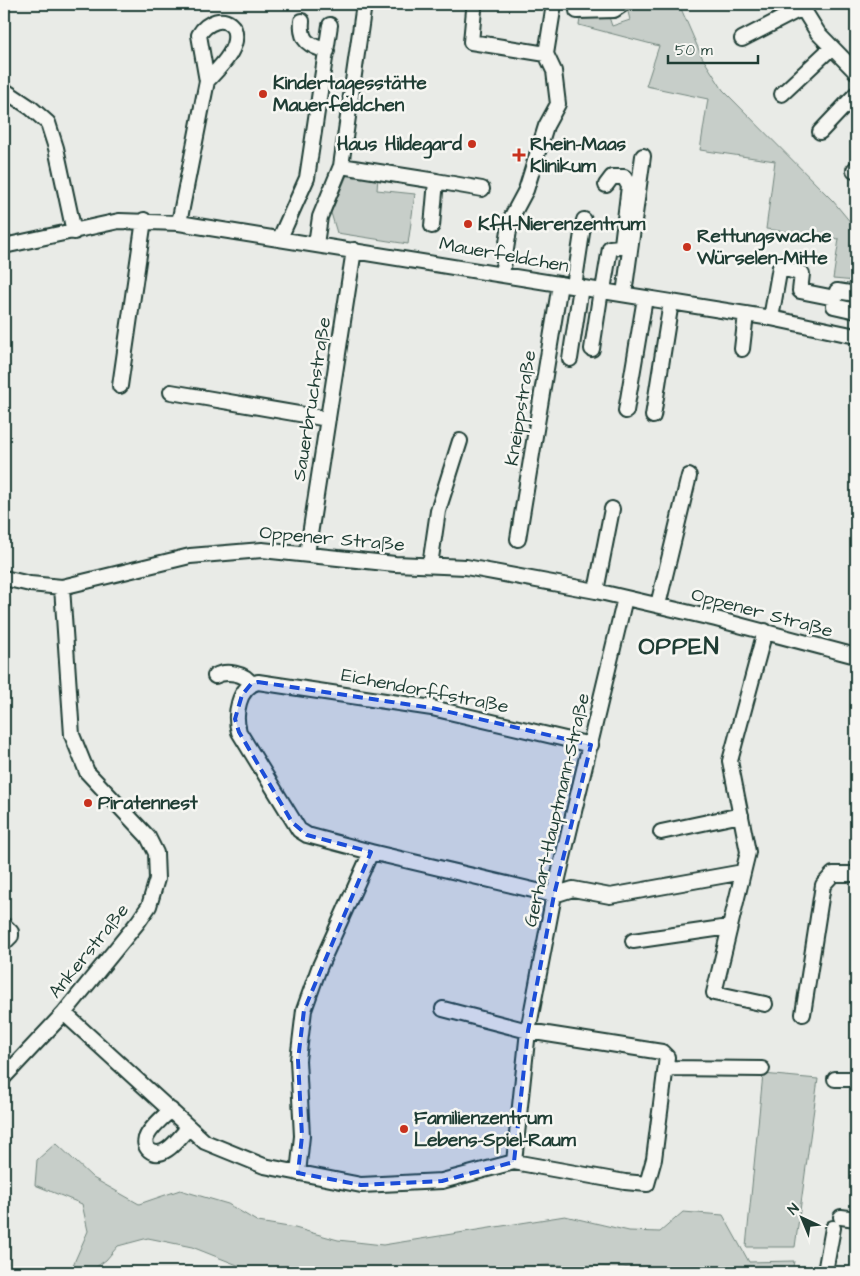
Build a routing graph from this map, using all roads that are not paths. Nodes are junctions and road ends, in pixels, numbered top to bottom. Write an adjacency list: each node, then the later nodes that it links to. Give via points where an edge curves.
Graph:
1 (364, 4): 20 (street)
2 (554, 4): 12 (street)
3 (623, 4): 6 (street, via 614,10)
4 (801, 6): 9 (street); 10 (street)
5 (474, 10): 12 (street, via 471,42)
6 (577, 11)
7 (302, 21): 11 (street, via 303,38)
8 (330, 25): 11 (street)
9 (742, 39)
10 (831, 48): 13 (street); 16 (street)
11 (327, 51): 29 (street, via 308,178)
12 (546, 54): 33 (street, via 556,84 558,104 539,145 526,190 511,218)
13 (856, 72)
14 (206, 81): 26 (street)
15 (4, 90): 28 (street, via 48,123)
16 (782, 94)
17 (856, 94): 18 (street)
18 (820, 132)
19 (643, 156): 36 (street)
20 (341, 166): 21 (street); 30 (street, via 320,217)
21 (436, 181): 23 (street); 27 (street)
22 (606, 185): 35 (street, via 612,177 620,176 629,186 622,244 610,248)
23 (482, 189)
24 (144, 220): 26 (street, Mauerfeldchen); 28 (street, Mauerfeldchen, via 119,221); 48 (street)
25 (584, 220): 34 (street)
26 (179, 223): 29 (street, Mauerfeldchen)
27 (432, 226)
28 (74, 232): 31 (street, Mauerfeldchen)
29 (280, 238): 30 (street, Mauerfeldchen)
30 (316, 244): 32 (street, Mauerfeldchen)
31 (4, 246)
32 (354, 250): 33 (street, Mauerfeldchen); 52 (street, Sauerbruchstraße)
33 (502, 274): 34 (street, Mauerfeldchen)
34 (572, 286): 35 (street, Mauerfeldchen); 47 (street); 56 (street, Kneippstraße)
35 (602, 290): 36 (street, Mauerfeldchen); 45 (street)
36 (624, 294): 38 (street, Mauerfeldchen)
37 (856, 294): 39 (street, via 837,291)
38 (645, 298): 40 (street, Mauerfeldchen); 50 (street)
39 (835, 298): 41 (street, via 834,306); 43 (street, via 800,291 802,274 780,268)
40 (671, 302): 42 (street, Mauerfeldchen); 51 (street)
41 (856, 311)
42 (746, 314): 43 (street, Mauerfeldchen); 46 (street)
43 (771, 318): 44 (street, Mauerfeldchen)
44 (856, 336)
45 (592, 349)
46 (742, 349)
47 (570, 359)
48 (120, 386)
49 (171, 392): 52 (street)
50 (626, 411)
51 (654, 416)
52 (328, 420): 57 (street, Sauerbruchstraße)
53 (460, 441): 58 (street, via 438,511)
54 (689, 476): 63 (street)
55 (612, 509): 61 (street)
56 (518, 539)
57 (307, 554): 58 (street, Oppener Straße, via 395,564); 60 (street, Oppener Straße, via 262,550 190,556)
58 (430, 564): 61 (street, Oppener Straße, via 474,568)
59 (4, 578): 60 (street, Oppener Straße)
60 (62, 587): 81 (street, Ankerstraße, via 72,735 87,772 148,837 156,853 157,878 149,906 138,922)
61 (596, 590): 62 (street, Oppener Straße)
62 (625, 598): 63 (street, Oppener Straße); 68 (street, Gerhart-Hauptmann-Straße)
63 (658, 605): 64 (street, Oppener Straße)
64 (765, 631): 65 (street, Oppener Straße); 69 (street, via 730,761)
65 (856, 656)
66 (216, 676): 67 (street, Eichendorffstraße, via 222,672 243,676)
67 (251, 684): 68 (street, Eichendorffstraße, via 258,682 432,708); 71 (street, via 242,694 235,719 238,732 292,822 307,835)
68 (591, 745): 74 (street, Gerhart-Hauptmann-Straße)
69 (741, 815): 70 (street); 72 (street, via 748,852)
70 (662, 832)
71 (371, 852): 74 (street); 92 (street, via 319,968 304,1010 298,1060 302,1136)
72 (743, 872): 74 (street, via 610,896 573,889); 76 (street)
73 (856, 874): 82 (street, via 832,874 823,885)
74 (554, 895): 83 (street, Gerhart-Hauptmann-Straße)
75 (4, 925): 78 (street, via 11,932)
76 (729, 927): 77 (street); 79 (street, via 714,993)
77 (633, 941)
78 (4, 943)
79 (765, 1004)
80 (443, 1009): 83 (street)
81 (64, 1013): 86 (street, Ankerstraße); 89 (street)
82 (803, 1014)
83 (528, 1031): 84 (street, via 662,1052 667,1057); 91 (street, Gerhart-Hauptmann-Straße)
84 (667, 1068): 85 (street); 91 (street, via 654,1159 647,1184)
85 (762, 1069)
86 (4, 1077)
87 (835, 1079): 88 (street)
88 (856, 1079)
89 (171, 1110): 90 (street); 90 (street, via 147,1135 147,1148 159,1154 166,1151)
90 (189, 1126): 92 (street, via 205,1142 264,1166)
91 (514, 1162): 92 (street, via 433,1182 361,1185)
92 (298, 1173)
93 (841, 1217): 94 (street)
94 (856, 1219)
95 (833, 1228): 96 (street)
96 (825, 1272)

